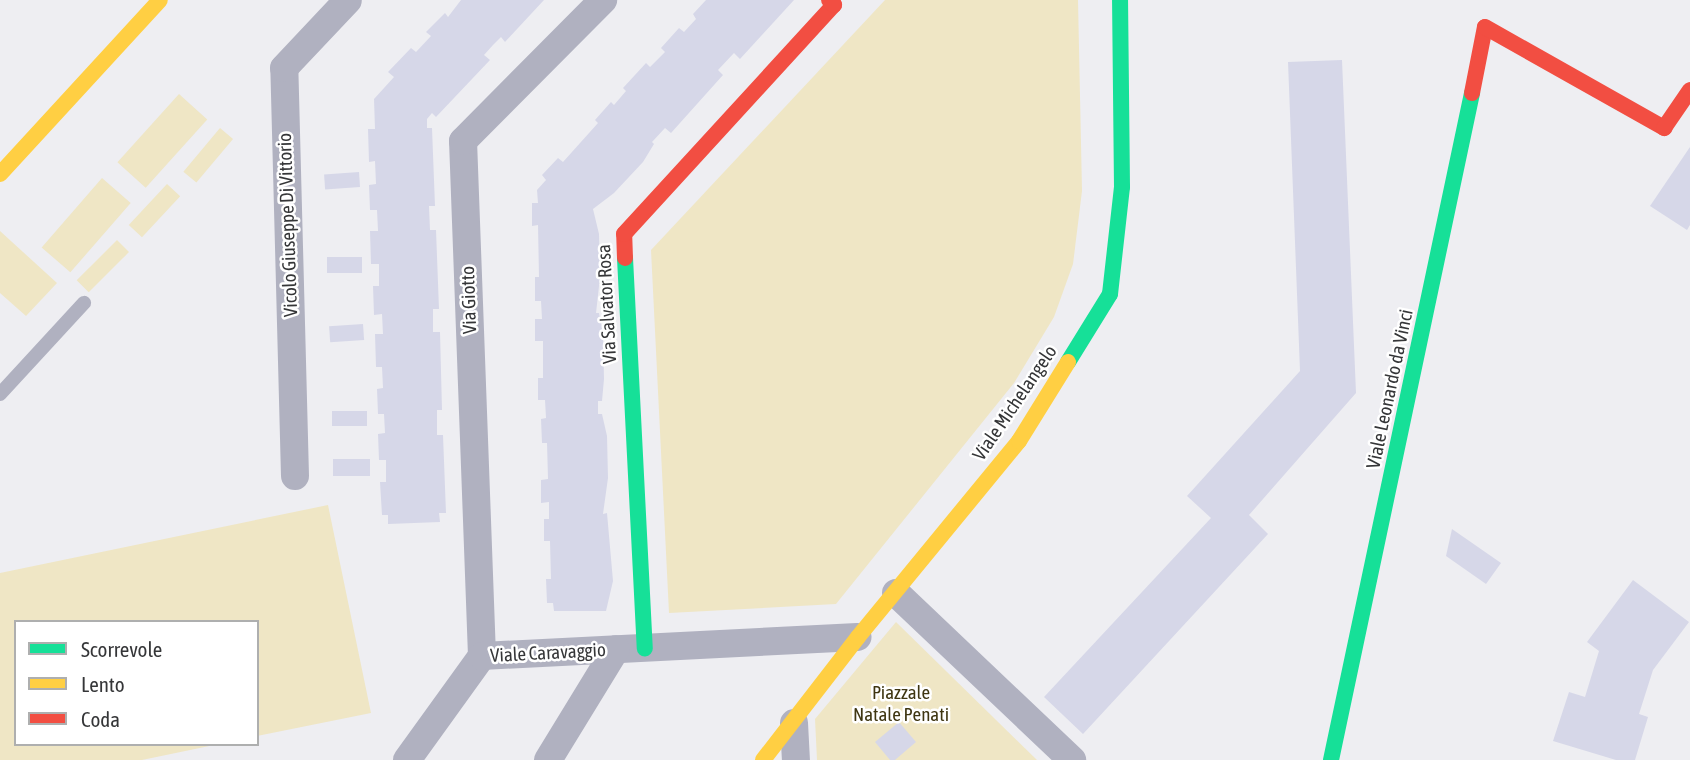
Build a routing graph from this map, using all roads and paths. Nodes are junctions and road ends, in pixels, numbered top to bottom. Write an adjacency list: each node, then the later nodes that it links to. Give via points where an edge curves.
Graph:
1 (160, 0): 7 (street)
2 (348, 0): 10 (street, Vicolo Giuseppe Di Vittorio, via 284,68)
3 (603, 0): 15 (street, Via Giotto, via 463,141)
4 (829, 0): 13 (street, Via Salvator Rosa, via 834,5 624,234)
5 (1120, 0): 11 (street, Viale Michelangelo, via 1122,187 1110,294 1019,442)
6 (1690, 90): 22 (street, Viale Leonardo da Vinci, via 1664,128 1485,27 1434,288)
7 (0, 174)
8 (84, 303): 9 (lane)
9 (0, 394)
10 (295, 475)
11 (896, 593): 12 (street, Viale Michelangelo); 21 (street)
12 (858, 637): 13 (street, Viale Caravaggio); 16 (street, Viale Michelangelo)
13 (645, 648): 14 (street, Viale Caravaggio)
14 (616, 649): 15 (street, Viale Caravaggio); 18 (street, Viale Caravaggio)
15 (482, 656): 17 (street, Viale Caravaggio)
16 (794, 723): 19 (street, Viale Michelangelo); 20 (street)
17 (407, 760)
18 (548, 760)
19 (763, 760)
20 (796, 760)
21 (1072, 760)
22 (1331, 760)

